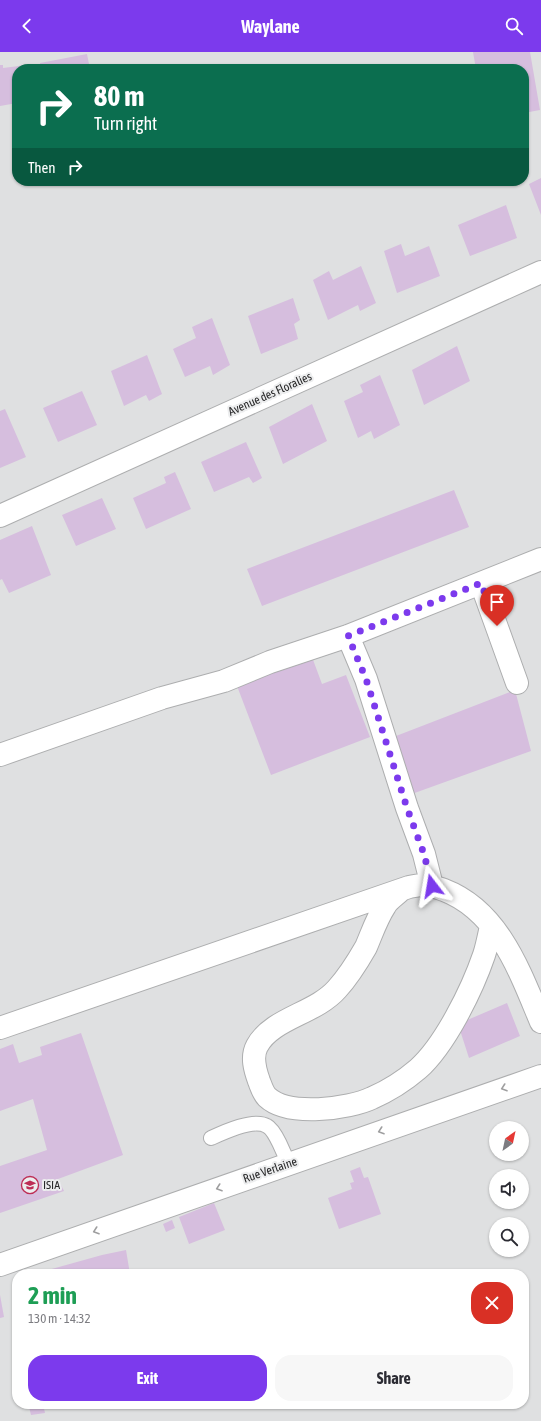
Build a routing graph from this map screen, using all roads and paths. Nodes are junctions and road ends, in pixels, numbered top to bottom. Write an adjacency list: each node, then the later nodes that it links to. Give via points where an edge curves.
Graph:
1 (541, 272): 2 (street, Avenue des Floralies)
2 (0, 516)
3 (541, 559): 4 (street)
4 (481, 583): 5 (street); 6 (street)
5 (348, 636): 7 (street, via 270,662 224,681 162,698); 8 (street, via 368,686 424,854)
6 (517, 682)
7 (0, 755)
8 (432, 886): 9 (street, via 425,884); 10 (street, via 467,902)
9 (402, 889): 10 (street, via 385,904 365,948 337,990 320,1004 274,1027 256,1047 255,1069 267,1097 288,1107 305,1109 348,1106 377,1096 405,1080 434,1052 462,1007 484,955); 12 (street)
10 (492, 926): 11 (street, via 515,962)
11 (541, 1022)
12 (0, 1028)
13 (541, 1076): 15 (street, Rue Verlaine, one-way to 15)
14 (211, 1138): 15 (lane, via 231,1129 260,1123 269,1126)
15 (288, 1164): 16 (street, Rue Verlaine, one-way to 16)
16 (0, 1265)

